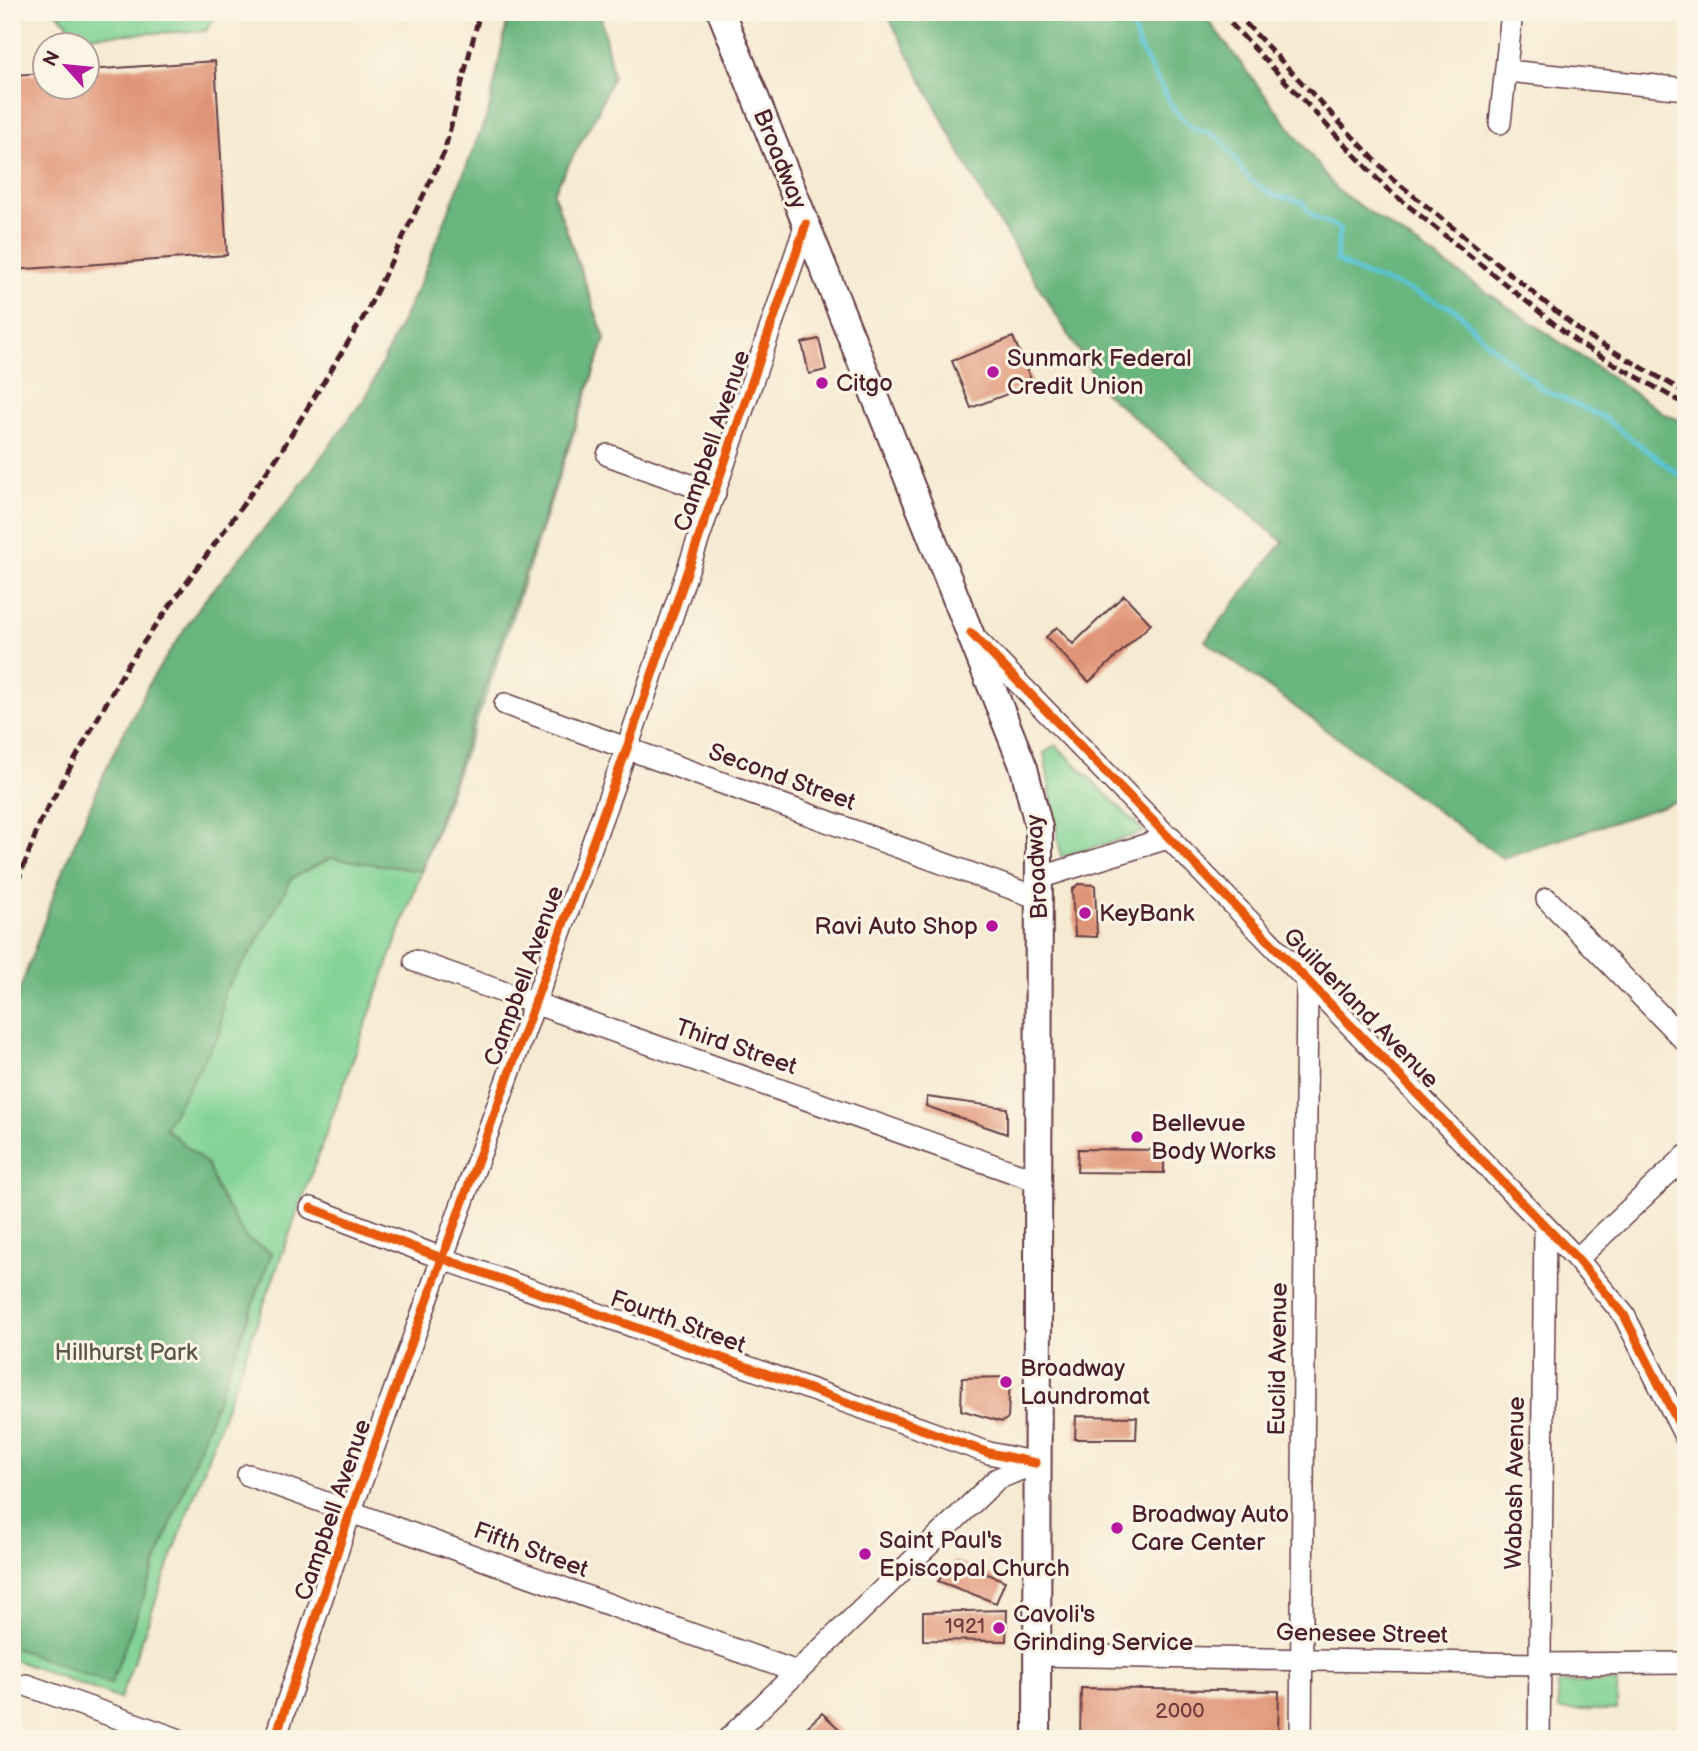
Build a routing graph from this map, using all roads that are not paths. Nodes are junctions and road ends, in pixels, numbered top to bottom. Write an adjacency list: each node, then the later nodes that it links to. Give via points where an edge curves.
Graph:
1 (721, 12): 6 (main road, Broadway)
2 (1513, 12): 3 (street)
3 (1507, 71): 4 (street); 5 (street)
4 (1686, 89)
5 (1500, 123)
6 (806, 225): 8 (street, Campbell Avenue); 9 (main road, Broadway)
7 (608, 455): 8 (street)
8 (715, 494): 11 (street, Campbell Avenue)
9 (971, 633): 12 (street, Guilderland Avenue); 13 (main road, Broadway, via 1032,797 1040,828)
10 (505, 704): 11 (street, Second Street)
11 (626, 748): 13 (street, Second Street); 17 (street, Campbell Avenue)
12 (1171, 837): 13 (street); 16 (street, Guilderland Avenue)
13 (1041, 888): 20 (main road, Broadway)
14 (1547, 899): 18 (street)
15 (415, 961): 17 (street, Third Street)
16 (1307, 980): 22 (street, Guilderland Avenue); 30 (street, Euclid Avenue)
17 (533, 1003): 20 (street, Third Street); 24 (street, Campbell Avenue)
18 (1686, 1042)
19 (1686, 1156): 23 (street)
20 (1041, 1182): 26 (main road, Broadway)
21 (311, 1208): 24 (street, Fourth Street)
22 (1545, 1228): 23 (street, Guilderland Avenue); 32 (street, Wabash Avenue)
23 (1577, 1258): 25 (street, Guilderland Avenue, via 1625,1315)
24 (444, 1259): 26 (street, Fourth Street, via 989,1453); 28 (street, Campbell Avenue)
25 (1686, 1438)
26 (1036, 1463): 29 (main road, Broadway); 33 (street, via 997,1479)
27 (248, 1475): 28 (street, Fifth Street)
28 (350, 1513): 33 (street, Fifth Street); 36 (street, Campbell Avenue)
29 (1037, 1655): 30 (street, Genesee Street); 38 (main road, Broadway)
30 (1301, 1659): 32 (street, Genesee Street); 39 (street, Euclid Avenue)
31 (1686, 1663): 32 (street, Genesee Street)
32 (1538, 1664): 40 (street, Wabash Avenue)
33 (797, 1672): 37 (street)
34 (26, 1685): 35 (street)
35 (177, 1739)
36 (275, 1739)
37 (728, 1739)
38 (1037, 1739)
39 (1301, 1739)
40 (1539, 1739)

